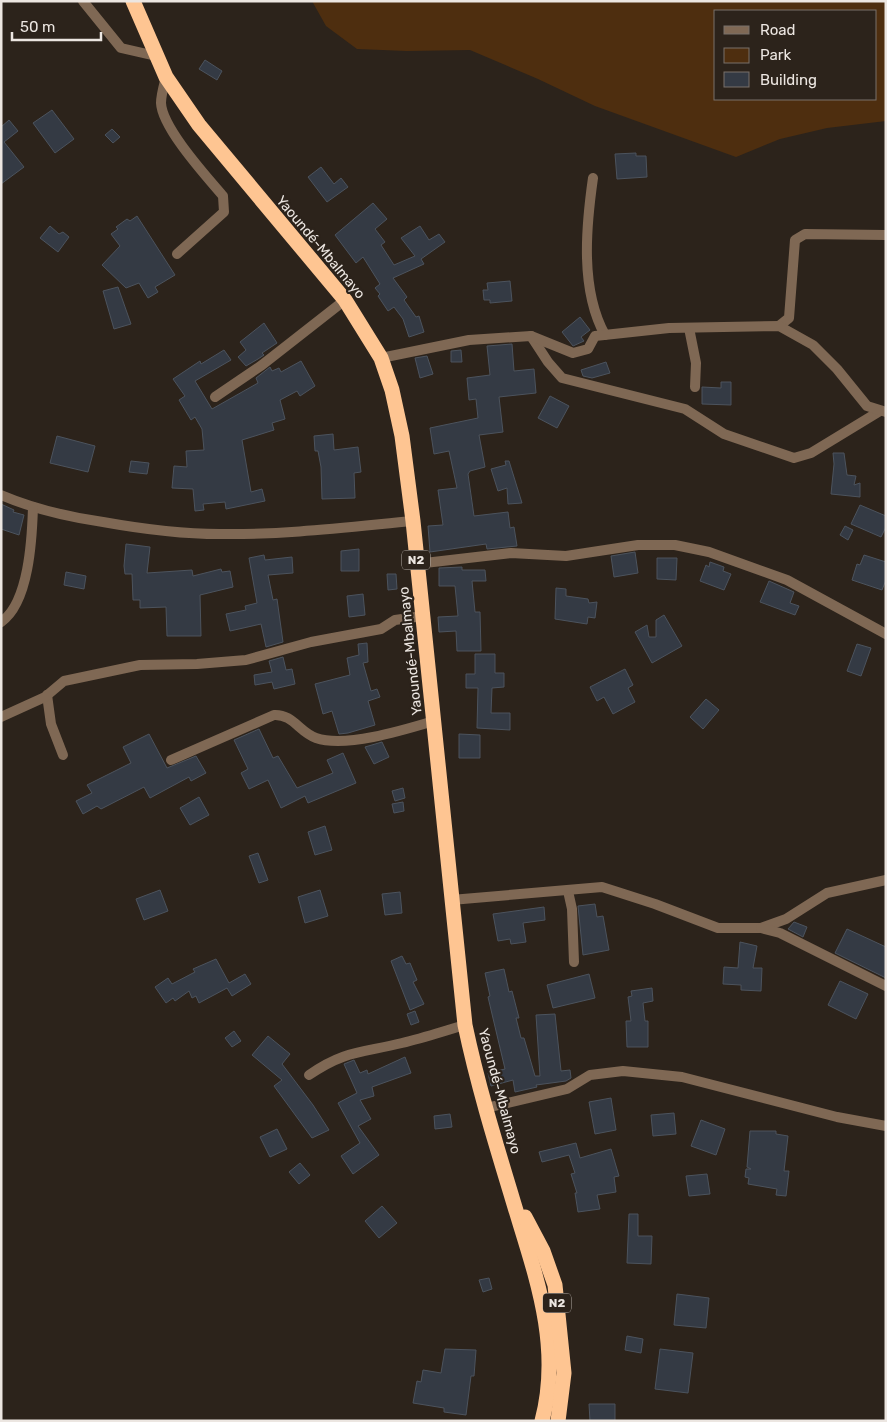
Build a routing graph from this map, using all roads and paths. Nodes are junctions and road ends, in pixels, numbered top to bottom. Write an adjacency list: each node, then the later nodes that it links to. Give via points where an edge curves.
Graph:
1 (83, 1): 3 (street, via 121,48)
2 (133, 1): 3 (highway, Yaoundé-Mbalmayo / N2)
3 (156, 56): 4 (highway, Yaoundé-Mbalmayo / N2)
4 (166, 77): 7 (street, via 162,110 175,133 223,196 225,204 224,212); 8 (highway, Yaoundé-Mbalmayo / N2, via 199,125)
5 (593, 178): 11 (street, via 589,208 589,277 597,322)
6 (886, 235): 9 (street, via 805,234 795,240 789,318)
7 (177, 254)
8 (345, 300): 13 (highway, Yaoundé-Mbalmayo / N2); 15 (street)
9 (779, 326): 10 (street); 16 (street, via 813,345 867,406)
10 (690, 328): 11 (street); 14 (street, via 696,363)
11 (605, 335): 12 (street, via 595,336 588,349 573,353)
12 (531, 336): 13 (street, via 469,340); 16 (street, via 562,378 685,409 724,434 794,458 811,453)
13 (381, 358): 19 (highway, Yaoundé-Mbalmayo / N2, via 402,436)
14 (695, 387)
15 (215, 397)
16 (883, 411)
17 (1, 495): 18 (street)
18 (34, 507): 19 (street, via 68,517 149,530 220,534); 22 (street, via 32,538 22,587 10,616)
19 (413, 522): 20 (highway, Yaoundé-Mbalmayo / N2)
20 (416, 564): 21 (highway, Yaoundé-Mbalmayo / N2); 23 (street, via 512,553 566,556 638,545 675,545 709,552 787,580)
21 (423, 616): 24 (street, via 395,620 381,629 311,642 246,660 140,665 64,680); 26 (highway, Yaoundé-Mbalmayo / N2)
22 (1, 622)
23 (886, 634)
24 (48, 695): 25 (street); 27 (street, via 51,724)
25 (1, 717)
26 (434, 721): 28 (street, via 396,732 333,740 316,738 288,716 274,715); 31 (highway, Yaoundé-Mbalmayo / N2)
27 (63, 755)
28 (171, 760)
29 (886, 880): 32 (street, via 827,893 786,919)
30 (568, 891): 31 (street); 32 (street, via 602,887 718,928); 33 (street)
31 (451, 900): 35 (highway, Yaoundé-Mbalmayo / N2)
32 (761, 928): 34 (street, via 780,933)
33 (574, 962)
34 (886, 986)
35 (465, 1025): 36 (street, via 402,1044 352,1052); 37 (highway, Yaoundé-Mbalmayo / N2)
36 (309, 1075)
37 (486, 1108): 38 (street, via 567,1089 590,1076 623,1071 682,1077 836,1117); 39 (highway, Yaoundé-Mbalmayo / N2)
38 (886, 1126)
39 (511, 1194): 40 (highway, Yaoundé-Mbalmayo / N2, via 540,1287 549,1338 550,1373); 41 (highway, Yaoundé-Mbalmayo / N2, via 543,1251 555,1285 564,1373)
40 (542, 1421)
41 (558, 1421)

